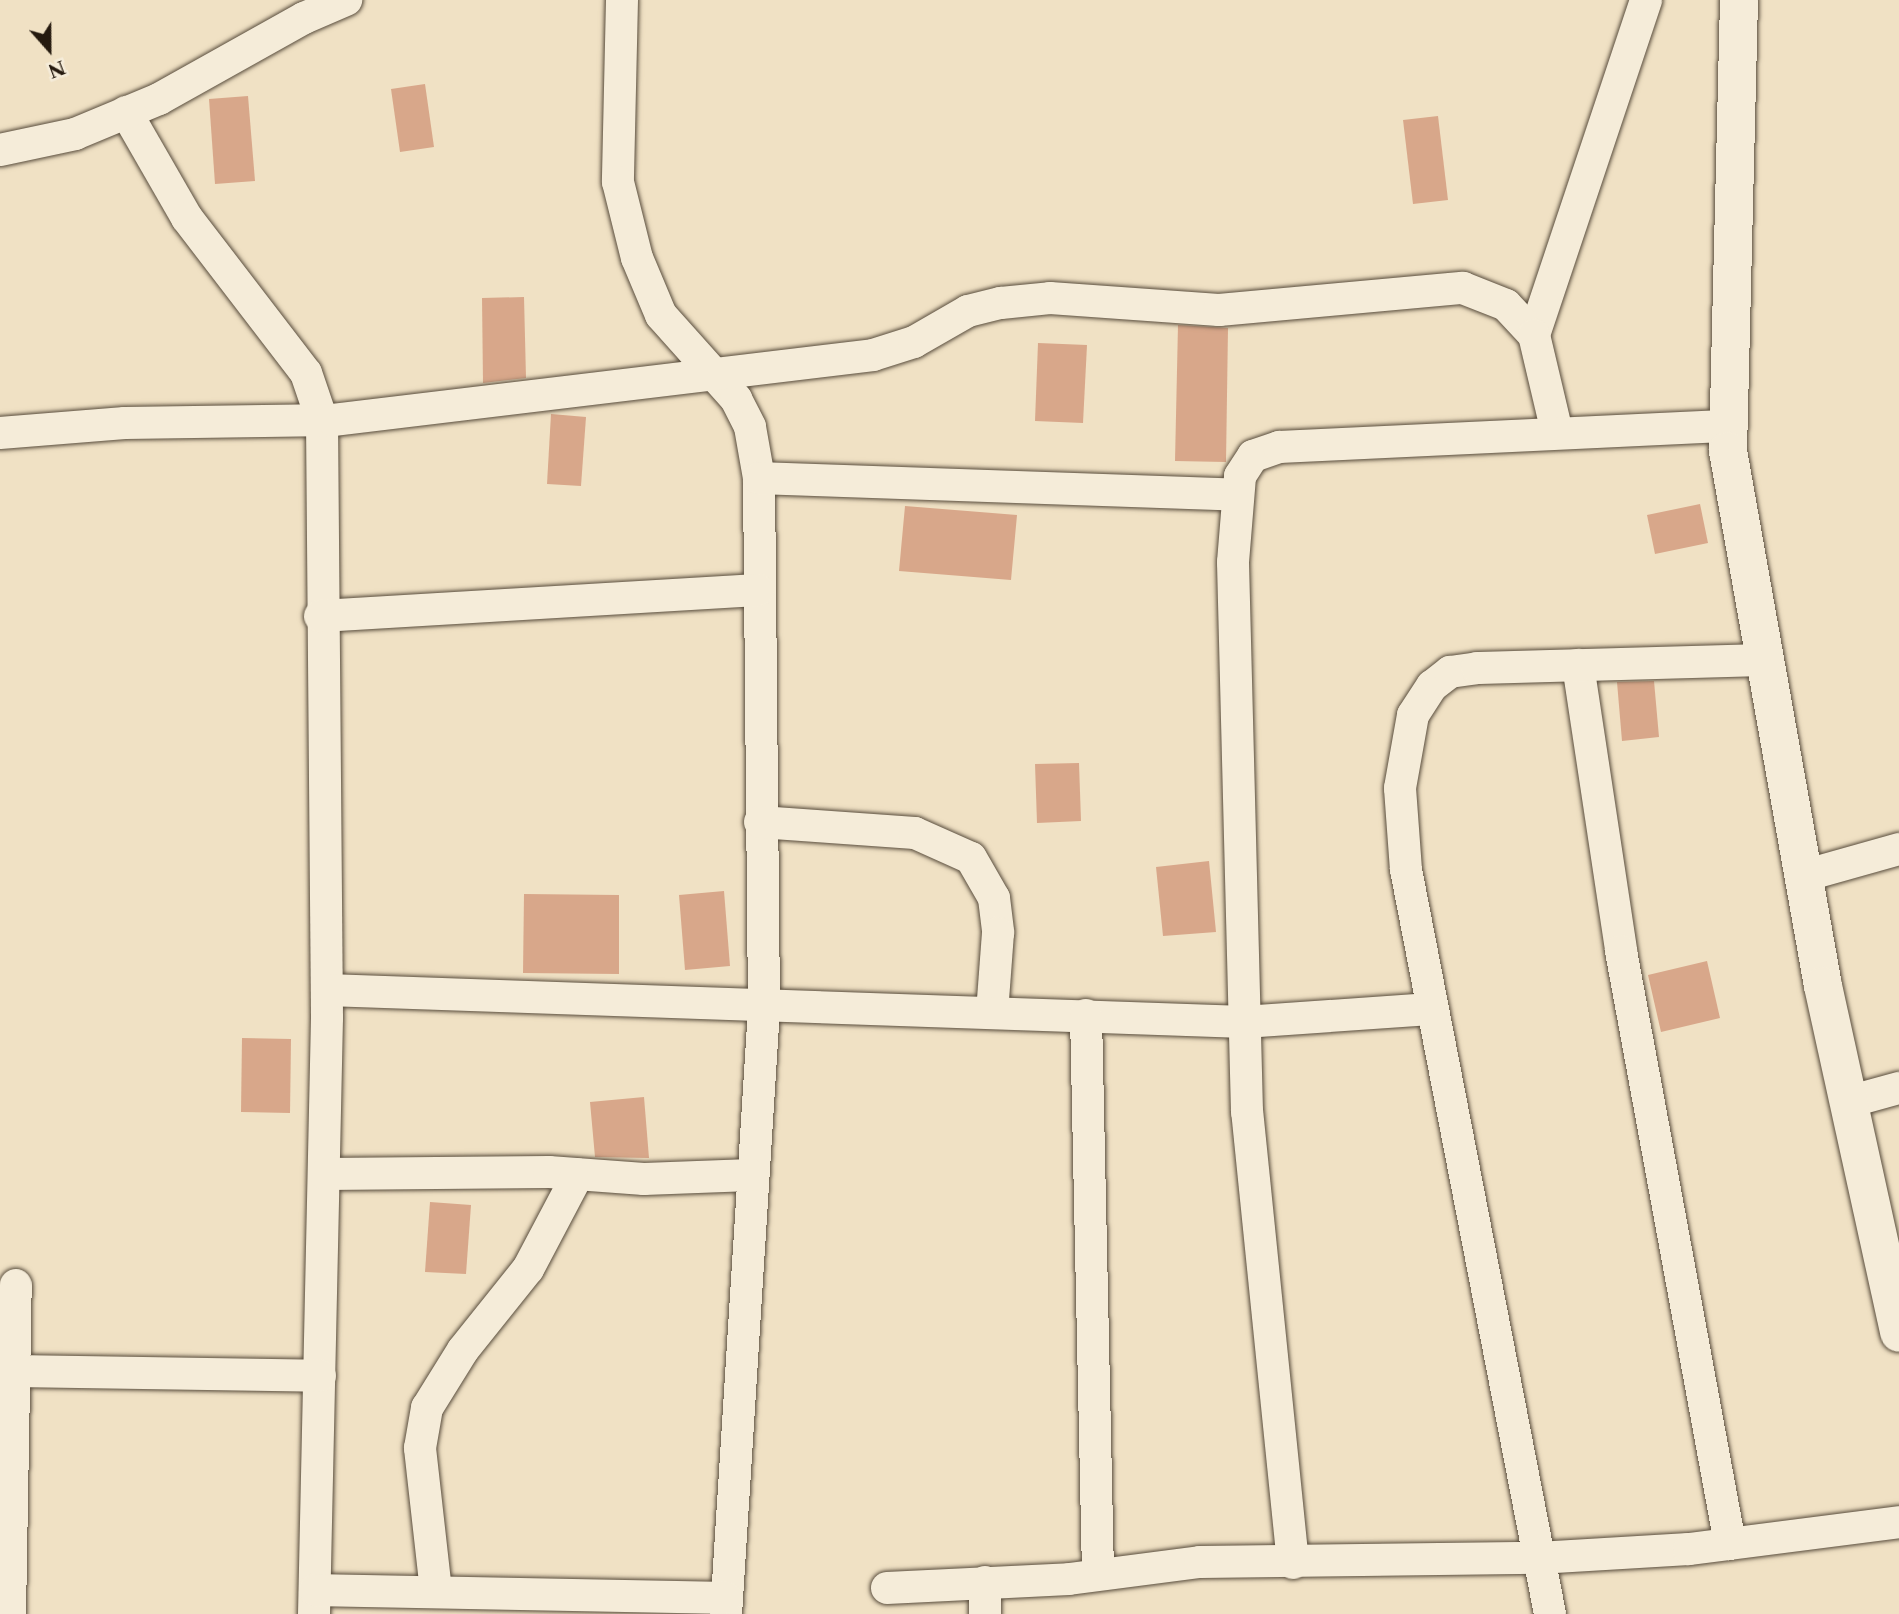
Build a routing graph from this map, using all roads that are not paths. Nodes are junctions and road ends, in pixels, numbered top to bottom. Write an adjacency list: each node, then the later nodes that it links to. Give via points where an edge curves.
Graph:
1 (346, 0): 5 (street)
2 (622, 0): 9 (street, via 618,182 637,258 661,315)
3 (1646, 0): 8 (street)
4 (1739, 0): 11 (street)
5 (313, 6): 6 (street)
6 (126, 112): 7 (street, via 75,134); 10 (street, via 187,218 306,373)
7 (0, 150)
8 (1534, 335): 9 (street, via 1506,305 1463,288 1219,310 1049,298 968,311 883,354); 12 (street)
9 (711, 372): 10 (street); 14 (street, via 736,399 750,427)
10 (322, 420): 13 (street, via 125,423); 17 (street)
11 (1729, 426): 12 (street); 18 (street, via 1728,451)
12 (1557, 432): 15 (street, via 1279,447 1253,456 1240,476)
13 (0, 433)
14 (759, 478): 15 (street); 16 (street)
15 (1238, 495): 28 (street, via 1233,562)
16 (758, 590): 17 (street); 20 (street)
17 (320, 616): 23 (street)
18 (1765, 660): 19 (street); 22 (street)
19 (1578, 665): 25 (street, via 1450,672 1432,686 1413,715 1400,788 1406,870); 39 (street, via 1621,951)
20 (760, 822): 24 (street); 26 (street, via 915,833 971,858 995,898 998,933)
21 (1899, 849): 22 (street)
22 (1803, 876): 30 (street)
23 (327, 990): 24 (street); 31 (street)
24 (764, 1009): 26 (street); 33 (street, via 760,1124)
25 (1431, 1009): 28 (street); 40 (street)
26 (992, 1013): 27 (street)
27 (1086, 1015): 28 (street); 42 (street)
28 (1244, 1022): 41 (street, via 1247,1112)
29 (1899, 1088): 30 (street)
30 (1848, 1102): 35 (street)
31 (325, 1174): 32 (street); 37 (street)
32 (578, 1174): 33 (street, via 644,1179); 45 (street, via 527,1269 463,1350 427,1408 420,1448)
33 (751, 1175): 47 (street)
34 (16, 1284): 36 (street)
35 (1897, 1319)
36 (15, 1371): 37 (street); 48 (street)
37 (320, 1376): 46 (street)
38 (1899, 1522): 39 (street)
39 (1730, 1544): 40 (street)
40 (1538, 1558): 41 (street); 50 (street)
41 (1293, 1563): 42 (street, via 1200,1562)
42 (1098, 1574): 43 (street)
43 (985, 1582): 44 (street); 49 (street)
44 (887, 1588)
45 (436, 1591): 46 (street); 47 (street)
46 (315, 1602)
47 (726, 1606)
48 (10, 1614)
49 (985, 1614)
50 (1550, 1614)

